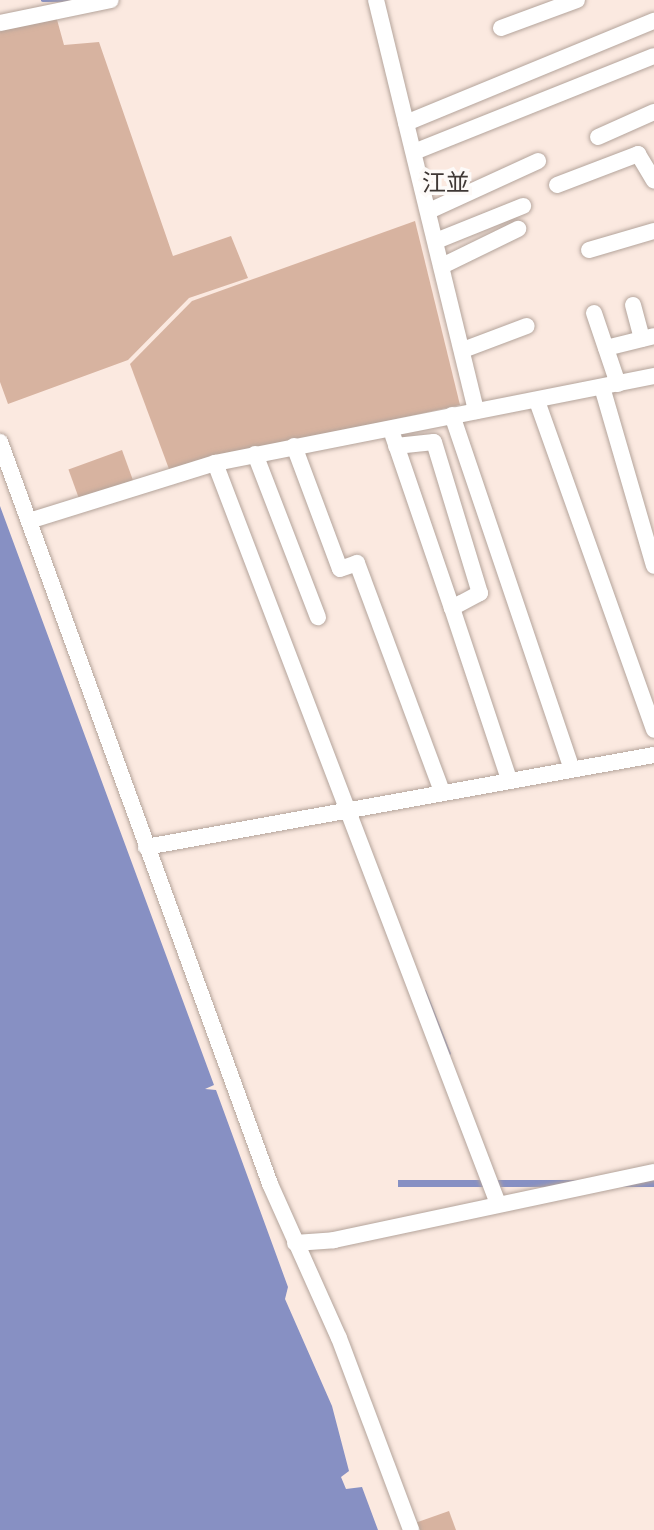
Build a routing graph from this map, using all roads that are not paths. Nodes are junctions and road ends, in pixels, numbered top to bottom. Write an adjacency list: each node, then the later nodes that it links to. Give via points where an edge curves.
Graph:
1 (111, 0): 4 (street)
2 (376, 0): 10 (street)
3 (578, 0): 7 (street)
4 (40, 7): 6 (street)
5 (654, 22): 10 (street)
6 (0, 23)
7 (500, 27)
8 (654, 56): 12 (street)
9 (654, 112): 11 (street)
10 (407, 123): 12 (street)
11 (597, 136)
12 (414, 152): 17 (street)
13 (537, 161): 17 (street)
14 (654, 181): 15 (street, via 638,154)
15 (557, 186)
16 (523, 206): 20 (street)
17 (429, 211): 20 (street)
18 (654, 231): 21 (street)
19 (513, 234): 22 (street)
20 (436, 241): 22 (street)
21 (589, 250)
22 (442, 266): 28 (street)
23 (633, 305): 26 (street)
24 (594, 313): 27 (street)
25 (527, 326): 28 (street)
26 (648, 338): 27 (street)
27 (606, 348): 30 (street)
28 (463, 351): 32 (street)
29 (654, 376): 30 (street)
30 (607, 389): 31 (street); 41 (street)
31 (538, 404): 32 (street); 44 (street)
32 (476, 411): 33 (street)
33 (453, 420): 34 (street); 46 (street)
34 (419, 430): 35 (street); 42 (street, via 434,442 480,593)
35 (393, 435): 37 (street); 42 (street)
36 (0, 442): 40 (street)
37 (294, 451): 38 (street); 48 (street, via 340,569 357,564)
38 (255, 459): 39 (street); 43 (street)
39 (215, 463): 40 (street); 49 (street)
40 (29, 521): 50 (street)
41 (654, 566)
42 (452, 608): 47 (street)
43 (318, 617)
44 (654, 730)
45 (654, 755): 46 (street)
46 (571, 766): 47 (street)
47 (509, 779): 48 (street)
48 (442, 791): 49 (street)
49 (354, 809): 50 (street); 52 (street)
50 (146, 847): 53 (street)
51 (654, 1172): 52 (street)
52 (497, 1201): 53 (street, via 334,1240)
53 (295, 1243): 54 (street, via 311,1272)
54 (411, 1530)

